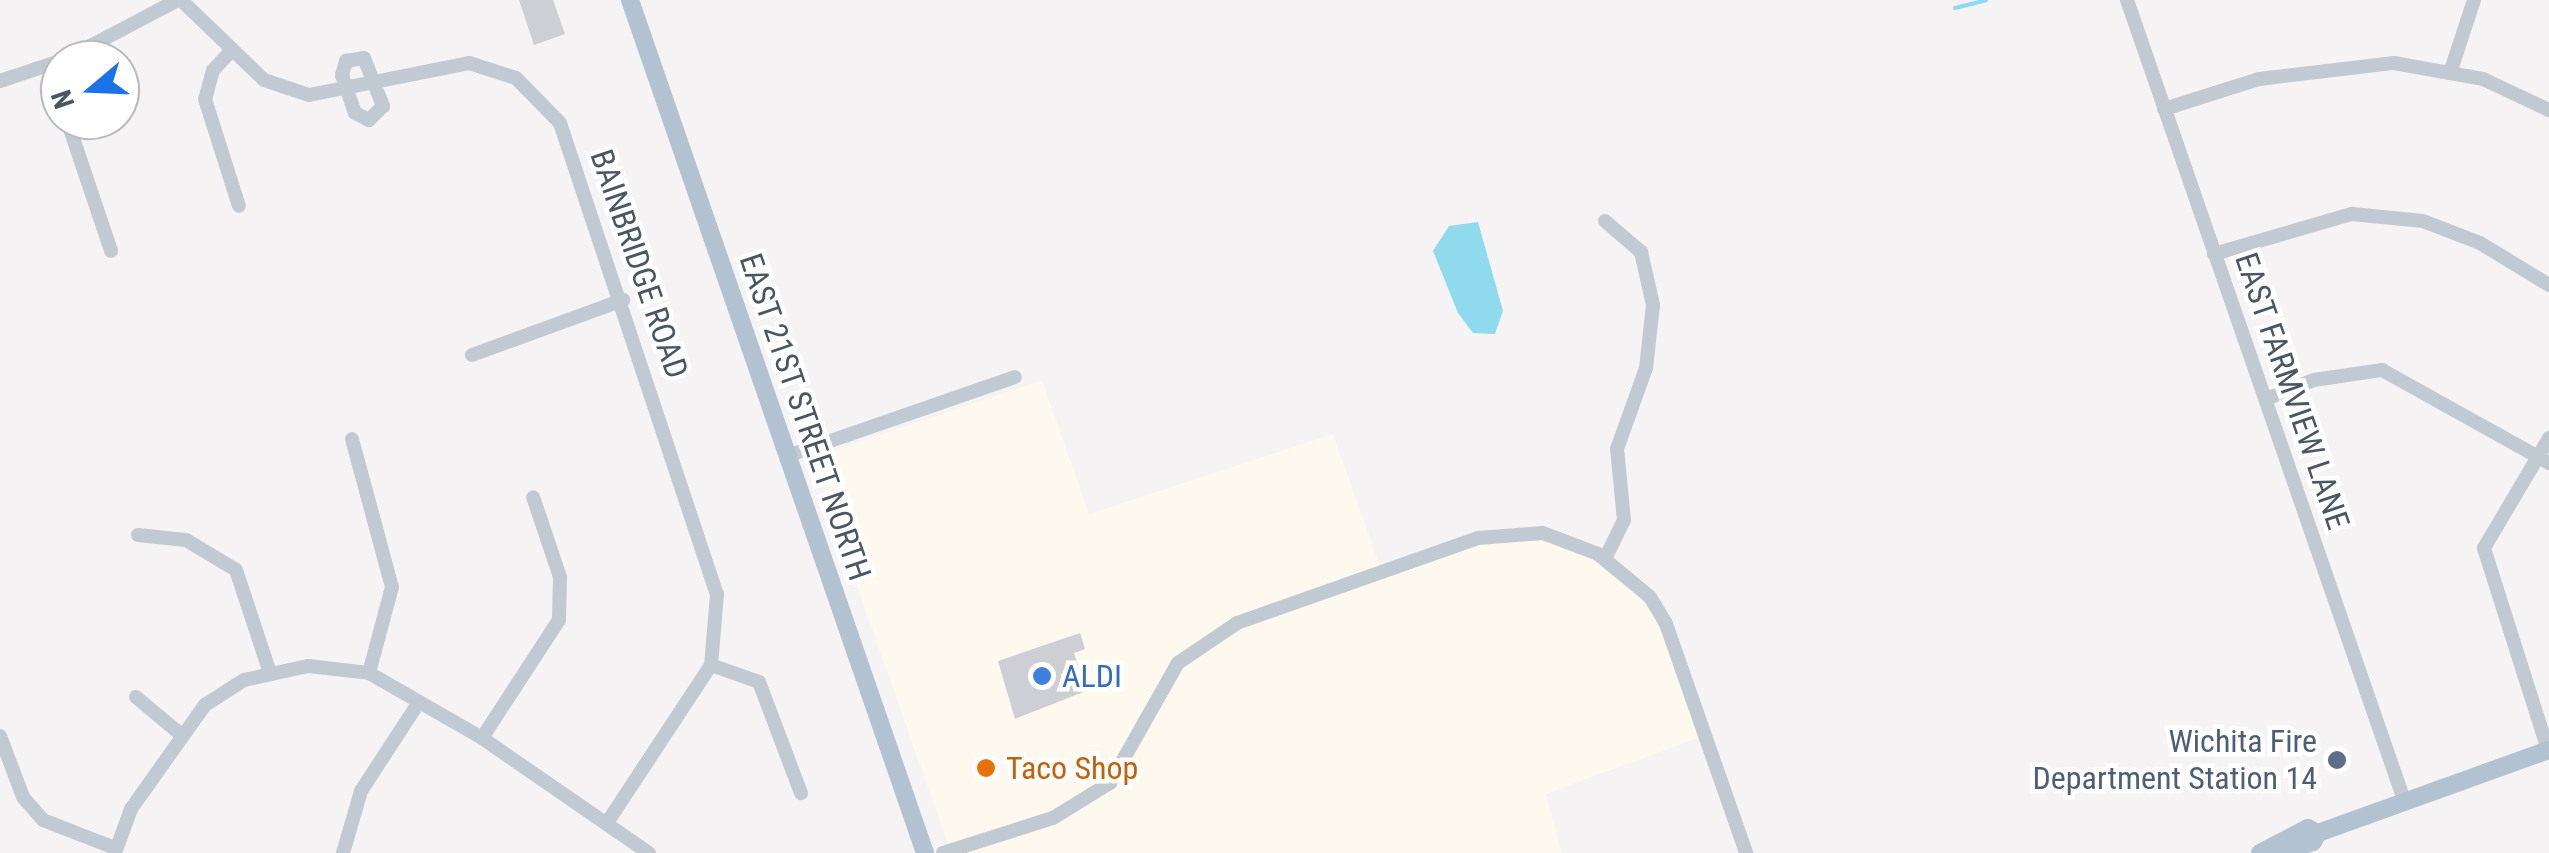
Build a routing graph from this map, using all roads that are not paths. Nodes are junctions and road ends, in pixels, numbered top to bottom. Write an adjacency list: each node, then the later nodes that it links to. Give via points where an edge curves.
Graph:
1 (180, 0): 5 (street); 6 (street, BAINBRIDGE ROAD)
2 (630, 0): 26 (main road, EAST 21ST STREET NORTH)
3 (2127, 0): 12 (street, EAST FARMVIEW LANE)
4 (2474, 0): 8 (street)
5 (101, 40)
6 (231, 51): 11 (street, BAINBRIDGE ROAD, via 264,80 309,95); 15 (street, via 213,70 205,99)
7 (40, 68): 9 (street)
8 (2450, 73): 12 (street, via 2394,63 2259,79); 13 (street, via 2483,79)
9 (0, 81)
10 (374, 82): 11 (street, BAINBRIDGE ROAD); 11 (street, via 368,63 355,58 342,67); 11 (street, via 383,106 377,117 355,114); 20 (street, BAINBRIDGE ROAD, via 469,64 516,78 560,123)
11 (348, 92)
12 (2164, 108): 18 (street, EAST FARMVIEW LANE)
13 (2549, 110)
14 (74, 140): 17 (street)
15 (238, 206)
16 (1605, 220): 30 (street, via 1640,252 1652,304 1646,368 1617,448 1624,520)
17 (112, 251)
18 (2214, 254): 19 (street, via 2352,214 2423,221 2480,243); 23 (street, EAST FARMVIEW LANE)
19 (2549, 285)
20 (623, 300): 21 (street); 31 (street, BAINBRIDGE ROAD, via 708,550 718,594)
21 (472, 355)
22 (1016, 377): 26 (street)
23 (2266, 399): 27 (street, via 2314,380 2382,370); 41 (street, EAST FARMVIEW LANE)
24 (2549, 438): 27 (street)
25 (352, 440): 33 (street, via 392,587)
26 (786, 456): 47 (main road, EAST 21ST STREET NORTH)
27 (2544, 459): 39 (street, via 2484,548)
28 (534, 497): 38 (street, via 560,578 559,620)
29 (138, 536): 32 (street, via 186,540 236,570)
30 (1606, 559): 48 (street, via 1543,532 1478,538 1237,623 1178,663 1110,783 1053,818); 49 (street, via 1650,596 1666,624)
31 (712, 665): 40 (street, via 759,682); 42 (street, BAINBRIDGE ROAD)
32 (269, 670): 33 (street, via 341,666); 36 (street, via 205,705)
33 (368, 673): 35 (street)
34 (136, 697): 36 (street)
35 (419, 702): 38 (street); 45 (street, via 361,791)
36 (179, 732): 43 (street)
37 (0, 736): 43 (street, via 22,797 44,820)
38 (482, 738): 42 (street)
39 (2549, 750): 41 (main road)
40 (801, 793)
41 (2404, 800): 44 (main road, via 2318,833 2298,848)
42 (607, 823): 46 (street)
43 (116, 850)
44 (2267, 850)
45 (344, 853)
46 (649, 853)
47 (925, 853)
48 (943, 853)
49 (1746, 853)

